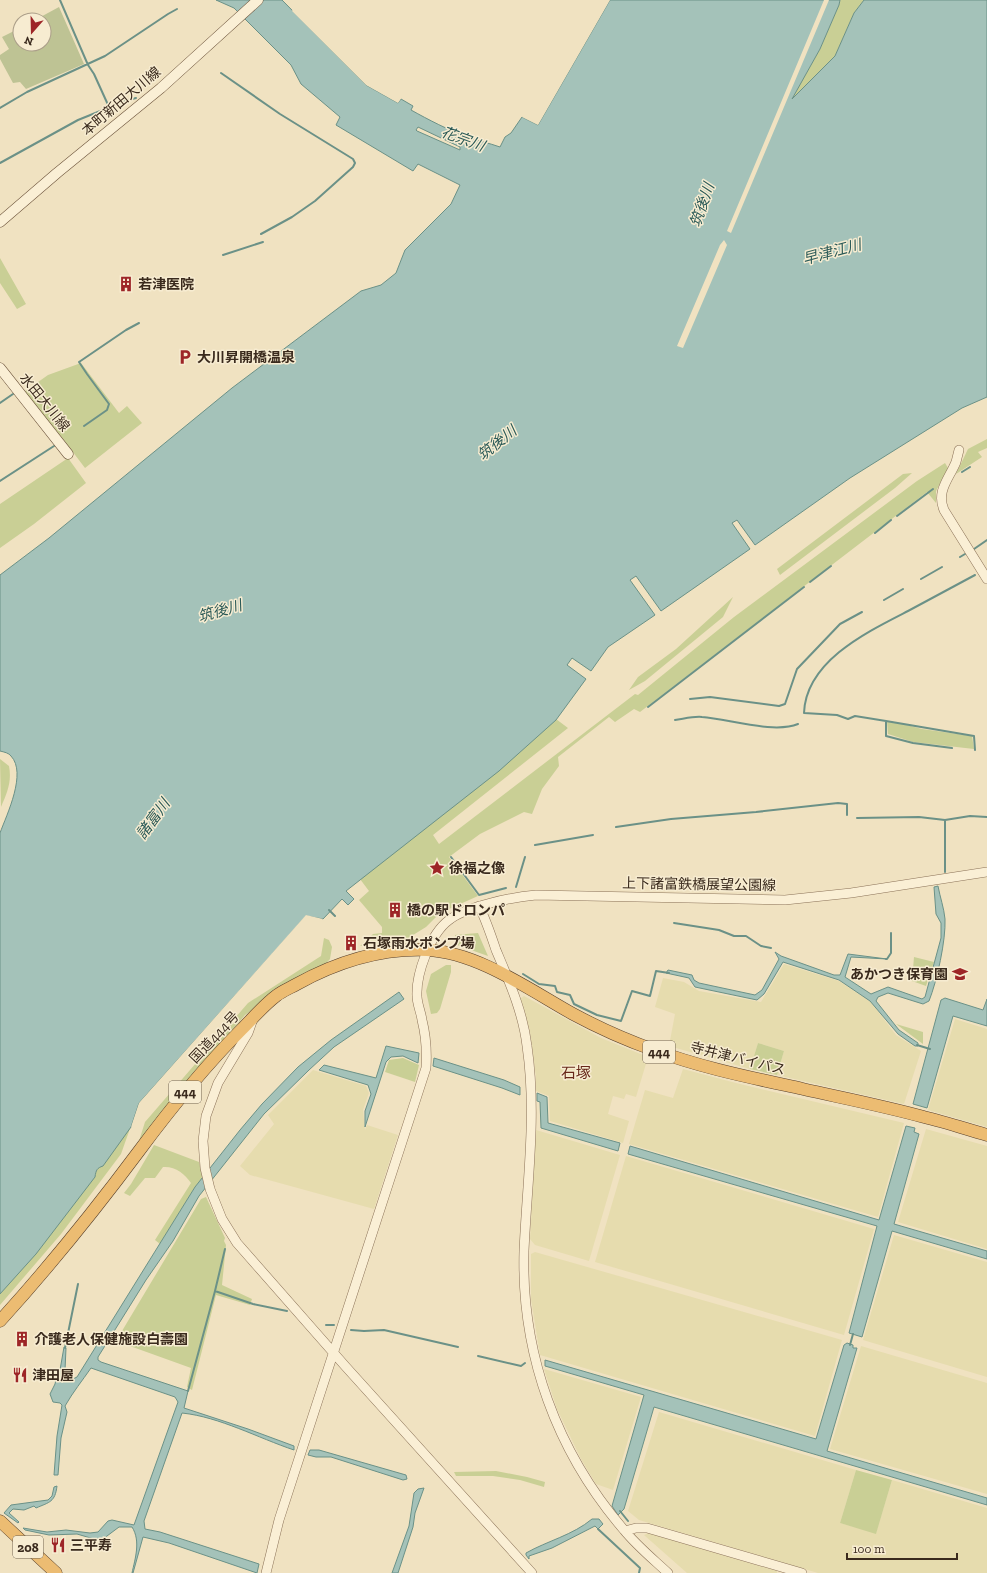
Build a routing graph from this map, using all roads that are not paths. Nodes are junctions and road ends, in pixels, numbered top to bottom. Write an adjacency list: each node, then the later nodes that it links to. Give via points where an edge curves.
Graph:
1 (258, 0): 2 (main road, 本町新田大川線, via 161,88)
2 (0, 222)
3 (0, 368): 5 (main road, 水田大川線)
4 (959, 450): 6 (street, via 942,490 941,503)
5 (68, 454)
6 (987, 579)
7 (987, 872): 8 (street, 上下諸富鉄橋展望公園線, via 851,894 785,900 536,895 517,896)
8 (479, 906): 9 (street, 上下諸富鉄橋展望公園線, via 448,920); 10 (street)
9 (428, 950): 10 (highway, 寺井津バイパス / 444, via 462,957); 11 (highway, 国道444号 / 444, via 368,955 338,964 276,996); 14 (street, 上下諸富鉄橋展望公園線, via 417,978 417,999 427,1053 426,1068)
10 (507, 976): 12 (highway, 寺井津バイパス / 444, via 583,1019 654,1050 696,1064 927,1117); 16 (street, via 520,1011 531,1077 531,1143 524,1275 527,1320 534,1358 546,1398 564,1440 603,1504)
11 (254, 1016): 13 (highway, 国道444号 / 444, via 212,1059 166,1114 75,1234); 14 (street, via 248,1033 218,1083 206,1116 203,1142 205,1168 222,1219 237,1243)
12 (987, 1136)
13 (0, 1321)
14 (334, 1353): 18 (street, 上下諸富鉄橋展望公園線, via 279,1520); 19 (street)
15 (0, 1521): 17 (highway, 208)
16 (625, 1531): 20 (street); 21 (street, via 647,1528)
17 (48, 1570)
18 (266, 1573)
19 (532, 1573)
20 (668, 1573)
21 (802, 1573)

